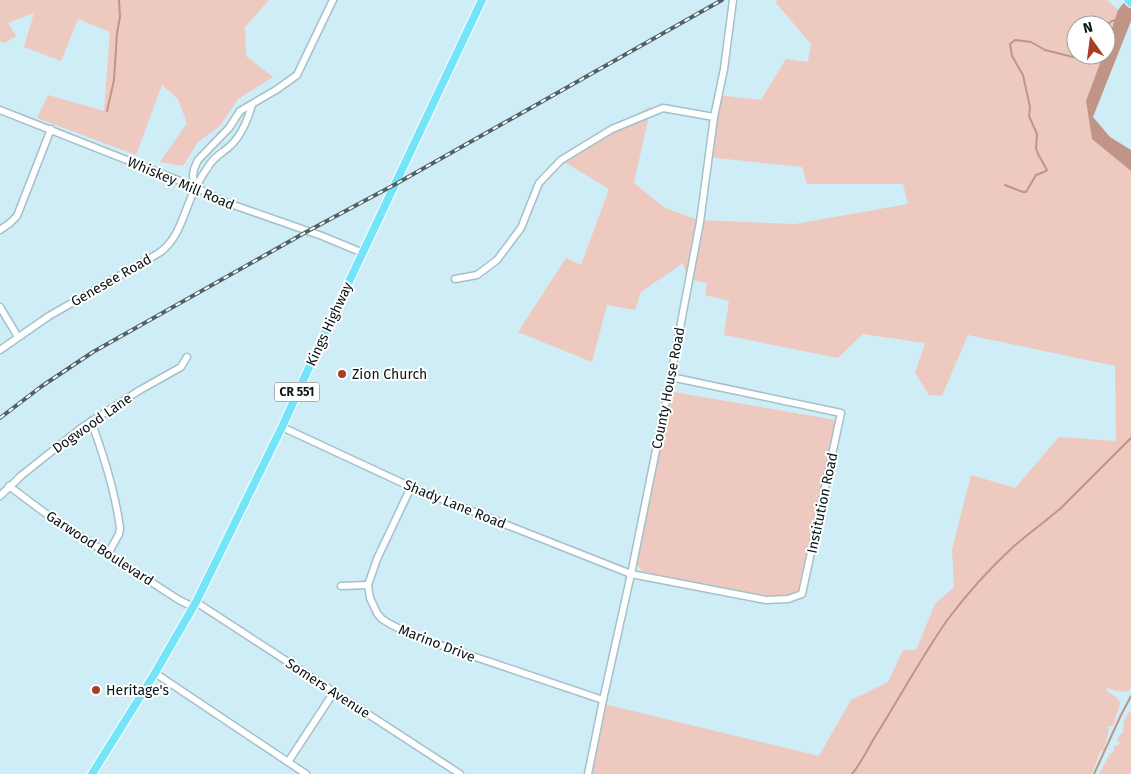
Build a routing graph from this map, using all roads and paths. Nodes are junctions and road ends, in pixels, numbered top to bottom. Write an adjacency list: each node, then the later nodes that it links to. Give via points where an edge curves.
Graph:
1 (333, 0): 6 (street, via 297,75)
2 (482, 0): 12 (main road, Kings Highway / CR 551)
3 (733, 0): 8 (street, County House Road)
4 (1128, 0): 5 (main road)
5 (1131, 3)
6 (252, 105): 10 (street, via 236,139 210,163); 10 (street, via 240,111 229,128 198,160 193,176)
7 (0, 110): 9 (street, Whiskey Mill Road)
8 (714, 117): 13 (street, via 663,108 612,129 561,160 540,183 521,228 497,260 477,275); 18 (street, County House Road, via 700,222)
9 (51, 129): 10 (street, Whiskey Mill Road); 11 (street, via 17,216)
10 (196, 187): 12 (street, Whiskey Mill Road, via 225,202); 15 (street, Genesee Road, via 174,239 164,250)
11 (0, 230)
12 (363, 253): 20 (main road, Kings Highway / CR 551)
13 (455, 279)
14 (0, 307): 15 (street)
15 (18, 337): 16 (street, Genesee Road)
16 (0, 350)
17 (186, 357): 19 (street, Dogwood Lane, via 181,367)
18 (671, 377): 25 (street, County House Road); 25 (street, Institution Road, via 841,413 802,594 788,599 766,600)
19 (91, 421): 21 (street, Dogwood Lane); 24 (street, via 110,477 120,528)
20 (282, 427): 22 (street, Shady Lane Road); 28 (main road, Kings Highway / CR 551)
21 (9, 486): 23 (street, Dogwood Lane); 24 (street, Garwood Boulevard)
22 (411, 487): 25 (street, Shady Lane Road); 26 (street, via 376,558)
23 (0, 496)
24 (108, 554): 28 (street, Garwood Boulevard, via 179,600)
25 (631, 574): 31 (street, County House Road)
26 (368, 585): 27 (street); 31 (street, Marino Drive, via 370,598 382,619 407,633)
27 (341, 586)
28 (195, 605): 29 (main road, Kings Highway / CR 551); 30 (street, Somers Avenue)
29 (155, 673): 32 (street); 33 (main road, Kings Highway / CR 551)
30 (334, 692): 32 (street); 35 (street, Somers Avenue)
31 (603, 700): 36 (street, County House Road)
32 (288, 762): 34 (street)
33 (92, 774)
34 (306, 774)
35 (460, 774)
36 (588, 774)

